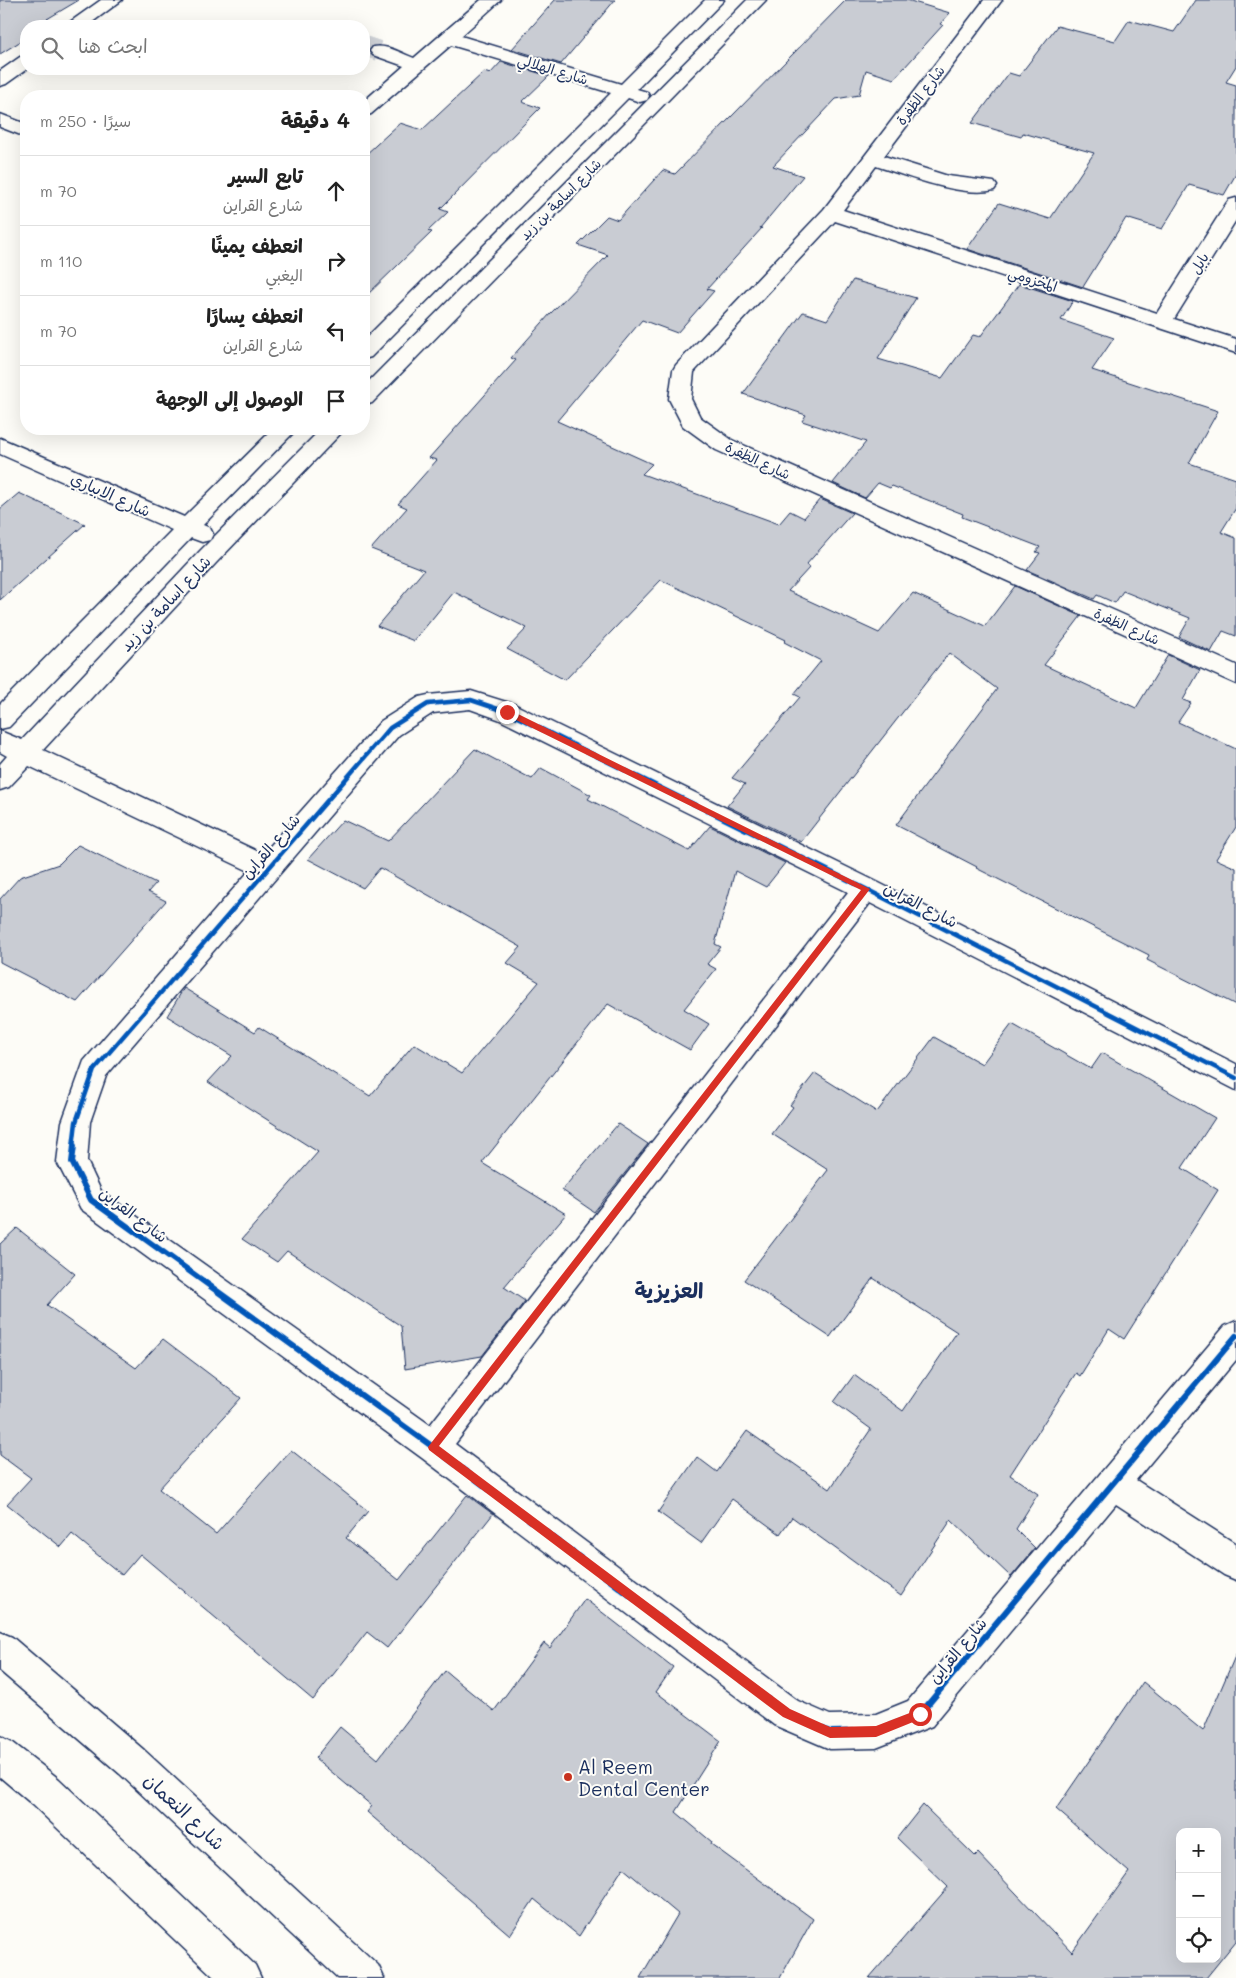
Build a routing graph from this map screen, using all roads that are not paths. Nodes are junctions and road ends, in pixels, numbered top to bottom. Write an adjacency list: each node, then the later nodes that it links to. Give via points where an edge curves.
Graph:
1 (113, 0): 6 (street)
2 (492, 0): 7 (street)
3 (715, 0): 12 (street, شارع اسامة بن زيد)
4 (757, 0): 13 (street, شارع اسامة بن زيد)
5 (992, 0): 17 (street, شارع الظفرة)
6 (85, 20)
7 (448, 38): 10 (street); 12 (street, شارع الهلالي)
8 (379, 51): 10 (street)
9 (20, 65): 11 (street)
10 (417, 65): 14 (street)
11 (0, 80)
12 (626, 92): 13 (street, شارع الهلالي); 22 (street, شارع اسامة بن زيد)
13 (658, 102): 24 (street, شارع اسامة بن زيد)
14 (370, 105)
15 (0, 120): 16 (street)
16 (20, 128)
17 (872, 159): 18 (street, via 946,182); 20 (street, شارع الظفرة)
18 (987, 186)
19 (1236, 204): 21 (street, بابل)
20 (830, 213): 21 (street, المخزومي); 30 (street, شارع الظفرة, via 684,370 680,399 691,421 724,445)
21 (1162, 321): 23 (street, المخزومي)
22 (370, 346)
23 (1236, 346)
24 (370, 392)
25 (280, 435): 28 (street)
26 (328, 435): 29 (street, شارع اسامة بن زيد)
27 (0, 445): 28 (street, شارع الابياري)
28 (187, 528): 29 (street, شارع الابياري); 31 (street)
29 (222, 543): 33 (street, شارع اسامة بن زيد)
30 (1236, 675)
31 (0, 720)
32 (0, 741): 33 (street, شارع القراين)
33 (26, 752): 34 (street, شارع اسامة بن زيد); 35 (street, شارع القراين)
34 (0, 780)
35 (267, 868): 36 (street, شارع القراين, via 390,728 428,704 471,700 507,712); 39 (street, شارع القراين, via 94,1070 76,1122 72,1162 91,1200)
36 (866, 889): 37 (street, شارع القراين); 39 (street)
37 (1236, 1078)
38 (1236, 1336): 40 (street, شارع القراين)
39 (433, 1447): 40 (street, شارع القراين, via 786,1713 830,1732 876,1731 920,1714)
40 (1112, 1483): 41 (street)
41 (1236, 1563)
42 (0, 1649): 45 (street, شارع النعمان, via 132,1762)
43 (0, 1754): 44 (street, via 46,1792)
44 (242, 1978)
45 (365, 1978)

